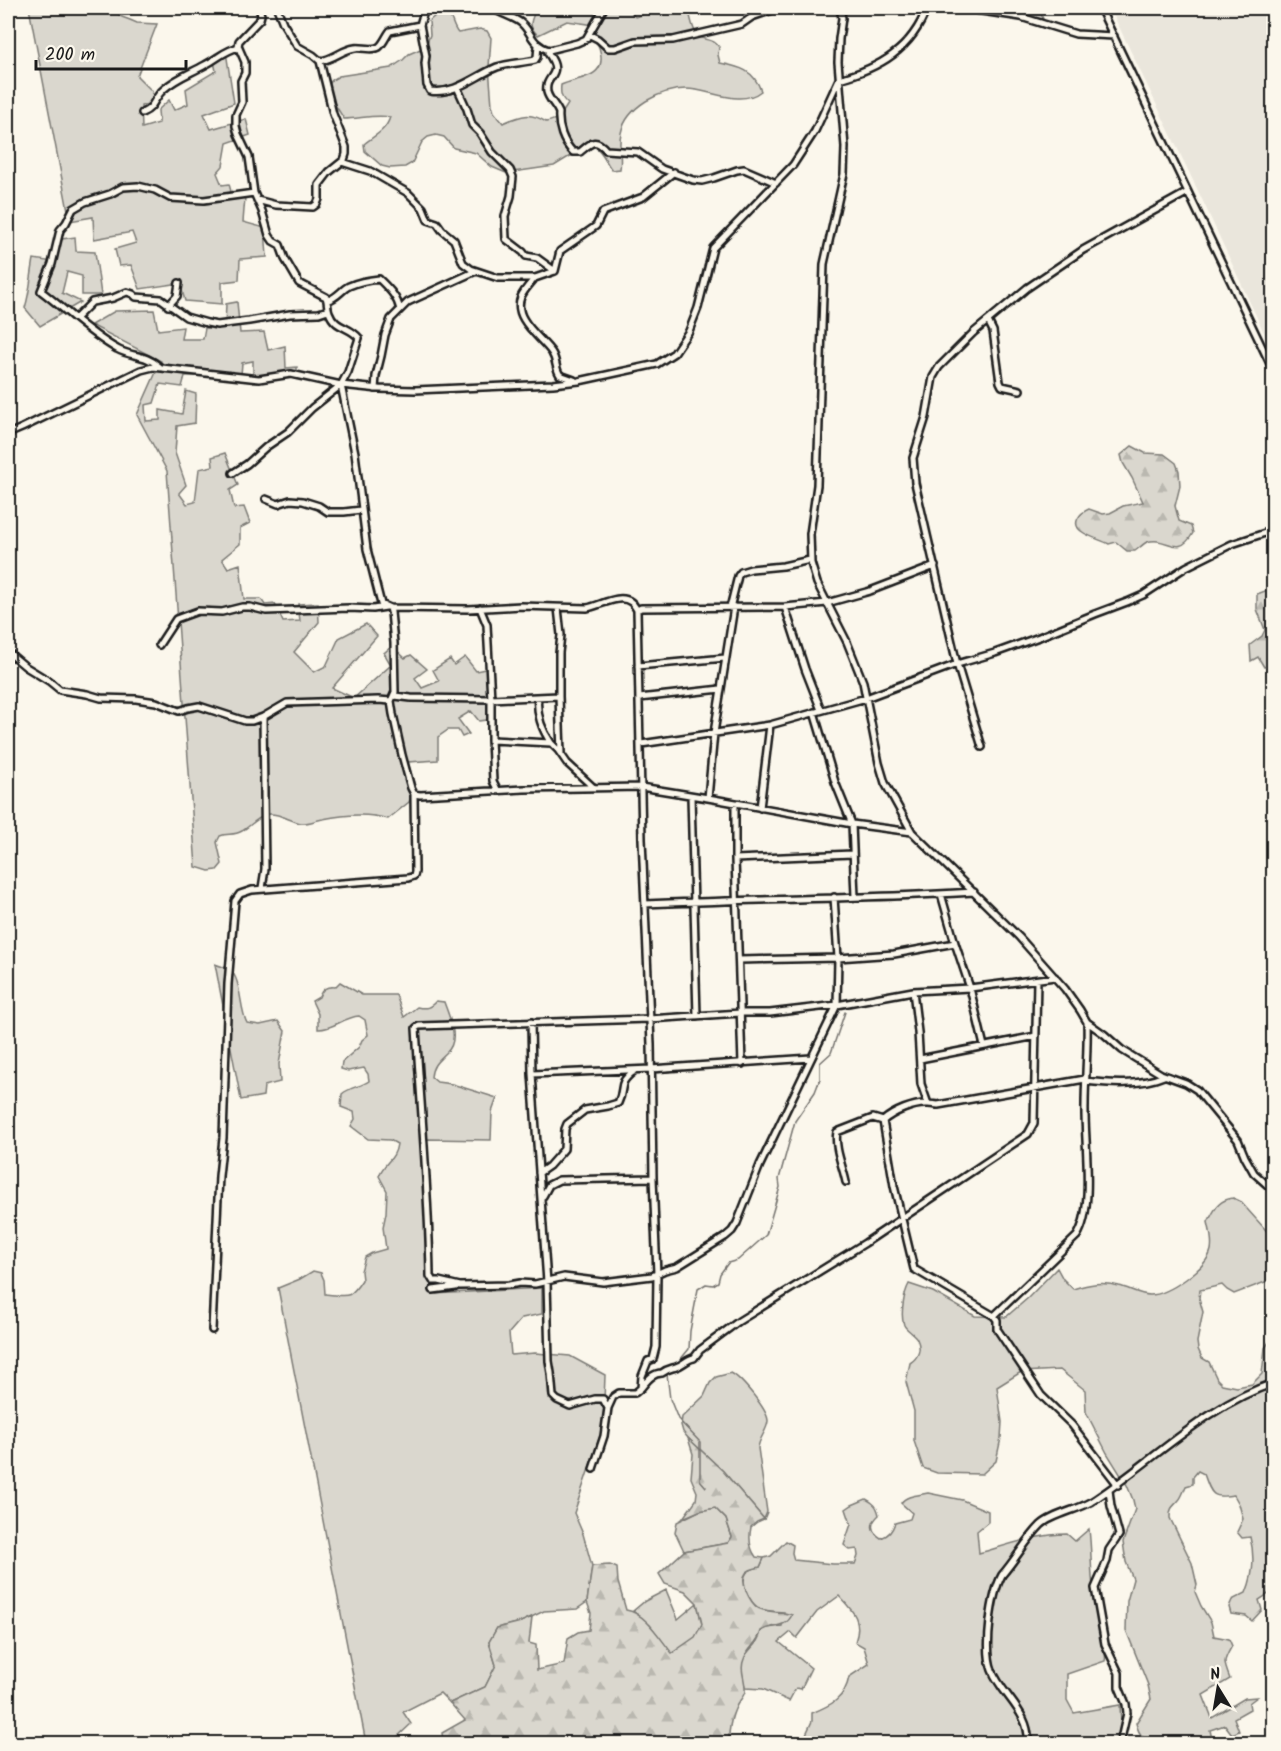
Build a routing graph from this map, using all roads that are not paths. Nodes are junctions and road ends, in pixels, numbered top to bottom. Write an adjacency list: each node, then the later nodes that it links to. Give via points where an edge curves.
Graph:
1 (259, 8): 15 (street, via 260,19 239,41)
2 (277, 8): 17 (street, via 297,46)
3 (425, 8): 11 (street)
4 (493, 8): 14 (street, via 520,22)
5 (604, 8): 12 (street)
6 (778, 8): 12 (street, via 742,24 673,40 635,41 608,48)
7 (840, 8): 18 (street)
8 (927, 8): 18 (street, via 914,34 896,52 870,68)
9 (962, 8): 13 (street, via 1021,17 1076,34)
10 (1100, 8): 13 (street)
11 (420, 25): 17 (street, via 390,31 376,48 356,48 339,53 332,60); 19 (street, via 430,91)
12 (590, 35): 16 (street, via 577,43)
13 (1114, 36): 24 (street)
14 (538, 45): 16 (street); 19 (street, via 534,60 498,67)
15 (239, 47): 20 (street, via 223,52 171,84); 25 (street, via 245,62 241,81 243,102 236,115 236,126 249,157)
16 (549, 50): 22 (street, via 555,65 554,76 547,85 548,96 559,113 566,145 573,152 595,142 606,150 638,152 662,169)
17 (320, 61): 21 (street, via 346,147)
18 (839, 79): 23 (street, via 815,131); 48 (street, via 844,174 824,264 817,485)
19 (457, 87): 28 (street, via 472,125 513,177 505,216 506,239 526,256 537,258)
20 (142, 113)
21 (342, 162): 26 (street, via 319,185 319,199 313,207); 27 (street, via 370,171 408,193 423,208 428,220 437,223 454,240 463,263)
22 (674, 172): 23 (street, via 702,181 744,170); 28 (street, via 643,197 603,212 596,226 560,251)
23 (776, 183): 39 (street, via 713,248 698,308 674,353 657,364)
24 (1188, 192): 36 (street, via 1083,250 1026,288); 38 (street)
25 (254, 193): 26 (street); 35 (street, via 204,200 170,198 138,186 123,187 73,209 60,230 41,291)
26 (256, 200): 31 (street, via 269,235 280,245 299,283)
27 (476, 271): 29 (street, via 498,278); 34 (street, via 408,302)
28 (555, 271): 29 (street)
29 (535, 278): 39 (street, via 522,296 521,314 551,352 560,375)
30 (179, 284): 32 (street, via 177,296)
31 (328, 300): 33 (street); 34 (street, via 348,286 379,279 392,291)
32 (168, 306): 33 (street, via 186,317 217,325); 35 (street, via 161,299 136,297 127,292 92,302)
33 (328, 310): 40 (street, via 337,325 359,338)
34 (400, 310): 41 (street, via 385,335)
35 (76, 318): 37 (street, via 119,351)
36 (988, 321): 42 (street, via 1000,382); 49 (street, via 936,371 913,458)
37 (160, 367): 40 (street, via 259,379 293,375); 43 (street, via 141,370)
38 (1274, 372)
39 (579, 381): 41 (street)
40 (341, 385): 41 (street); 44 (street); 46 (street, via 355,453)
41 (375, 389)
42 (1020, 390)
43 (8, 434)
44 (233, 473)
45 (266, 500): 46 (street, via 278,504 303,501 328,512)
46 (361, 510): 52 (street, via 381,604)
47 (1274, 530): 60 (street, via 1232,544 1127,602)
48 (810, 560): 50 (street); 55 (street, via 741,572)
49 (934, 566): 50 (street); 60 (street)
50 (827, 603): 51 (street); 67 (street, via 852,653)
51 (785, 607): 55 (street); 69 (street)
52 (389, 608): 53 (street); 57 (street, via 266,611 242,607 222,612 198,611 176,619); 65 (street, via 394,643)
53 (480, 608): 54 (street); 68 (street, via 488,625)
54 (558, 608): 56 (street, via 596,607 609,600 624,599); 63 (street)
55 (732, 608): 56 (street); 59 (street)
56 (638, 610): 61 (street)
57 (159, 645)
58 (8, 652): 71 (street, via 60,690 156,702 179,711 199,706 245,721)
59 (725, 658): 61 (street); 62 (street)
60 (957, 664): 67 (street); 77 (street)
61 (638, 666): 66 (street)
62 (721, 689): 66 (street); 73 (street)
63 (559, 696): 64 (street); 78 (street)
64 (538, 697): 68 (street); 75 (street, via 539,715)
65 (393, 698): 68 (street); 71 (street, via 286,703); 82 (street, via 402,755)
66 (639, 698): 76 (street)
67 (866, 698): 69 (street); 88 (street, via 885,783)
68 (491, 699): 74 (street)
69 (821, 710): 70 (street)
70 (814, 712): 72 (street); 87 (street)
71 (263, 717): 91 (street)
72 (770, 725): 73 (street); 86 (street)
73 (714, 734): 76 (street); 84 (street)
74 (491, 740): 75 (street); 81 (street, via 493,781)
75 (551, 743): 78 (street)
76 (641, 744): 80 (street)
77 (982, 747)
78 (561, 754): 79 (street)
79 (594, 788): 80 (street); 81 (street)
80 (641, 788): 83 (street); 98 (street)
81 (498, 790): 82 (street)
82 (414, 794): 91 (street, via 414,876)
83 (691, 796): 84 (street); 96 (street)
84 (708, 798): 85 (street)
85 (735, 803): 86 (street); 90 (street)
86 (760, 808): 87 (street)
87 (852, 825): 88 (street); 89 (street)
88 (912, 832): 92 (street)
89 (852, 854): 90 (street); 95 (street)
90 (735, 859): 97 (street)
91 (262, 888): 136 (street, via 240,894 234,909)
92 (974, 892): 93 (street); 102 (street)
93 (941, 894): 95 (street); 99 (street)
94 (834, 897): 95 (street); 97 (street); 100 (street)
95 (855, 897)
96 (694, 901): 97 (street); 98 (street); 108 (street)
97 (736, 902): 101 (street)
98 (645, 904): 109 (street)
99 (955, 943): 100 (street, via 894,954); 104 (street)
100 (838, 958): 101 (street); 106 (street)
101 (739, 960): 107 (street)
102 (1055, 977): 103 (street); 111 (street)
103 (1037, 980): 104 (street); 112 (street)
104 (970, 988): 105 (street); 113 (street)
105 (913, 991): 106 (street); 115 (street)
106 (837, 1005): 107 (street); 114 (street)
107 (740, 1013): 108 (street); 116 (street)
108 (697, 1016): 109 (street)
109 (649, 1020): 110 (street); 118 (street)
110 (531, 1022): 119 (street); 133 (street, via 416,1028 430,1276 433,1281)
111 (1087, 1022): 120 (street); 121 (street)
112 (1036, 1036): 113 (street); 122 (street)
113 (984, 1046): 115 (street)
114 (811, 1058): 116 (street); 131 (street, via 732,1231 677,1267)
115 (920, 1059): 123 (street, via 921,1084)
116 (742, 1064): 118 (street)
117 (635, 1070): 118 (street); 119 (street); 125 (street, via 621,1084 618,1102 585,1110 567,1124 564,1149)
118 (651, 1070): 126 (street)
119 (532, 1074): 125 (street)
120 (1164, 1076): 121 (street, via 1132,1083); 128 (street, via 1197,1090 1238,1140 1254,1173)
121 (1085, 1080): 122 (street); 135 (street, via 1087,1184 1082,1229)
122 (1035, 1088): 123 (street, via 938,1106); 130 (street, via 1034,1123 1028,1134)
123 (928, 1104): 124 (street, via 897,1112)
124 (883, 1121): 127 (street, via 873,1118 837,1132); 130 (street)
125 (539, 1173): 129 (street)
126 (653, 1178): 129 (street, via 559,1180 543,1193); 131 (street)
127 (846, 1182)
128 (1274, 1191)
129 (542, 1203): 132 (street)
130 (903, 1218): 135 (street, via 914,1269); 138 (street, via 739,1321 694,1358 657,1373)
131 (657, 1274): 132 (street, via 603,1282 564,1277); 138 (street, via 656,1347 642,1376)
132 (547, 1282): 133 (street); 139 (street, via 553,1396 570,1406 603,1399)
133 (460, 1286): 134 (street)
134 (433, 1290)
135 (994, 1316): 141 (street, via 997,1329 1041,1395 1072,1425)
136 (212, 1330)
137 (1274, 1383): 141 (street, via 1249,1392 1178,1436)
138 (641, 1388): 139 (street, via 634,1394 619,1393)
139 (608, 1408): 140 (street)
140 (593, 1469)
141 (1118, 1485): 142 (street)
142 (1109, 1491): 143 (street, via 1082,1508 1042,1524 998,1582 989,1634 991,1666 1026,1723); 144 (street, via 1119,1535 1095,1588 1104,1644 1119,1673 1119,1687 1126,1704 1125,1725)
143 (1028, 1743)
144 (1118, 1743)

